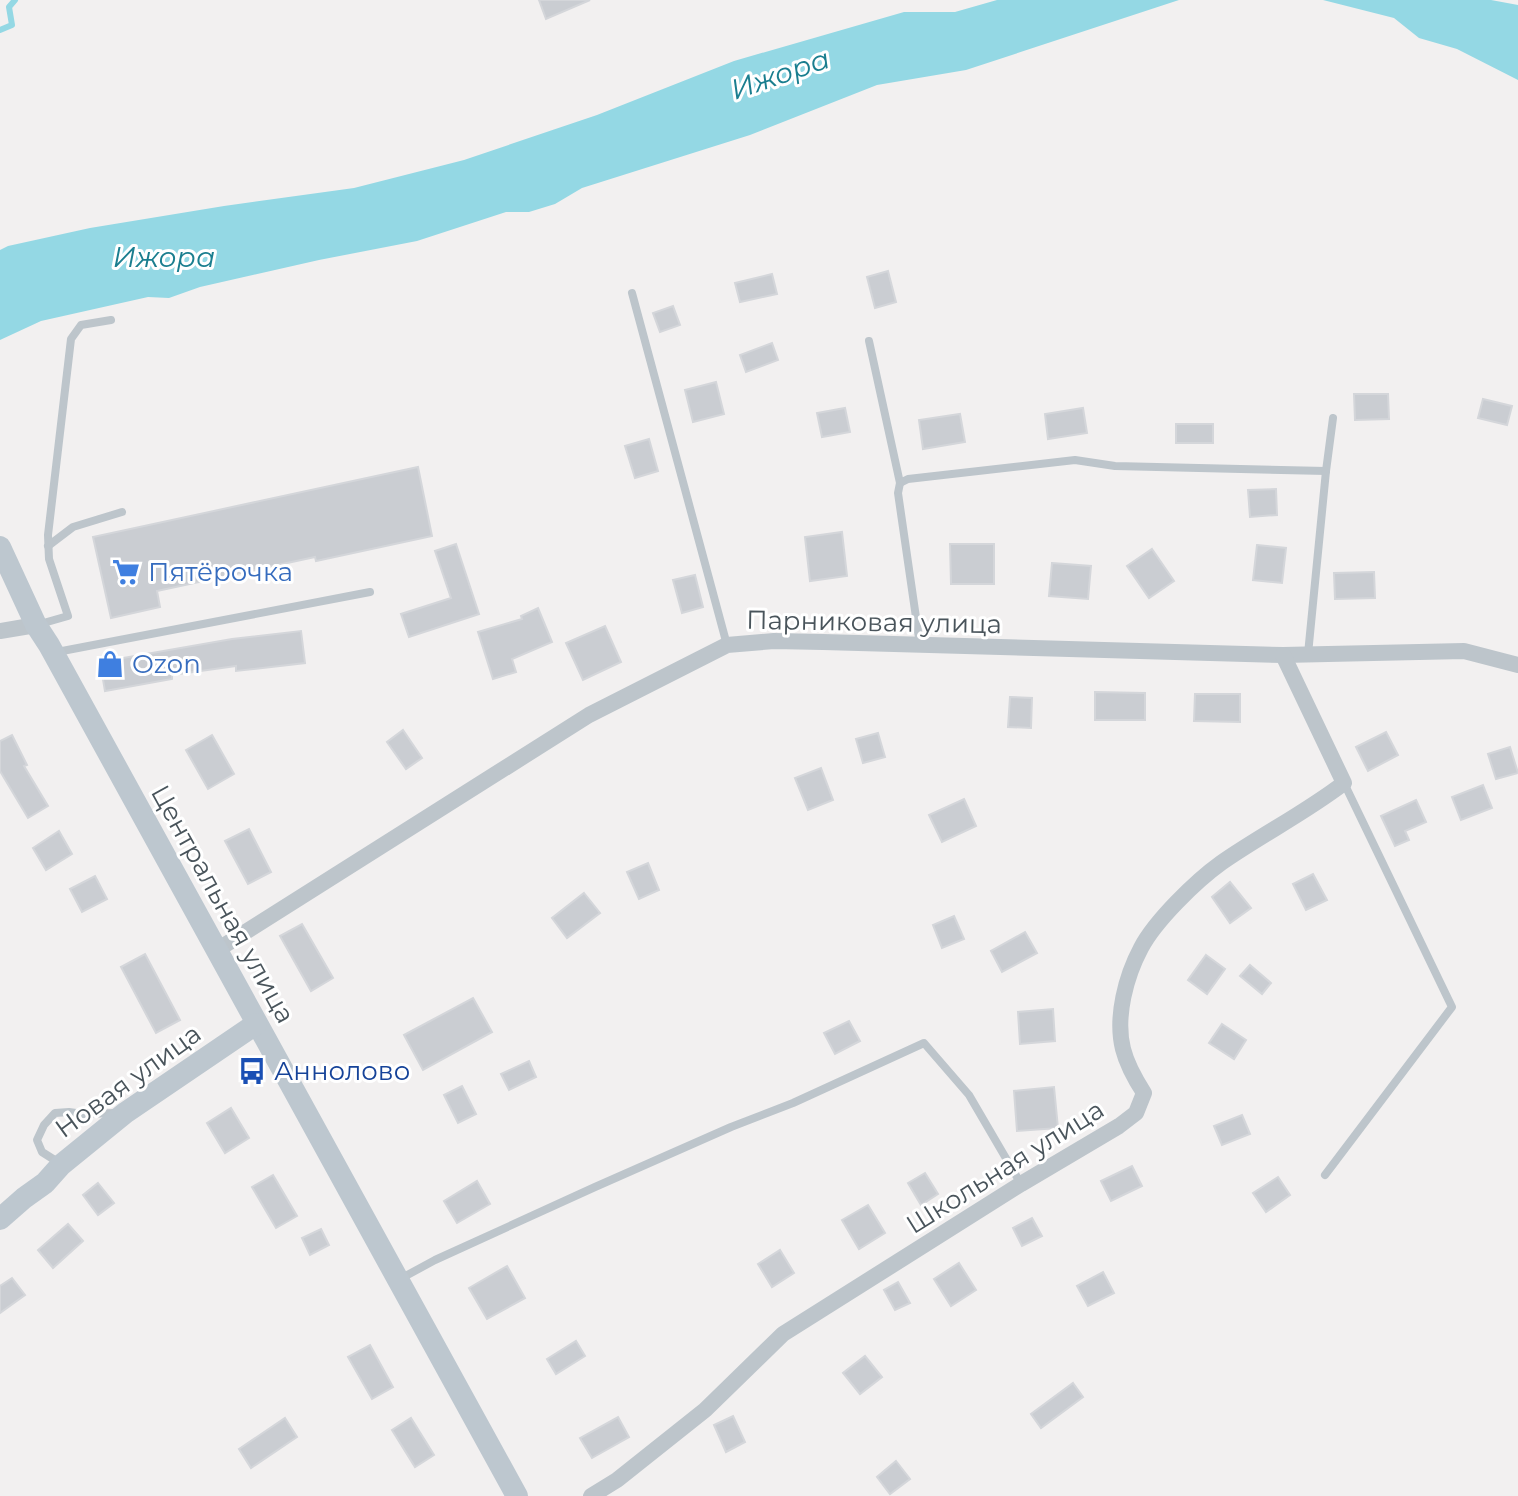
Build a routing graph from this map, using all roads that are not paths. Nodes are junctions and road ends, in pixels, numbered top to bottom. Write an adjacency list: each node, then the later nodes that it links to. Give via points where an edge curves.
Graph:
1 (632, 293): 13 (lane)
2 (111, 320): 8 (lane, via 81,325 71,339)
3 (869, 341): 6 (lane)
4 (1333, 418): 5 (lane)
5 (1326, 471): 6 (lane, via 1129,467 1075,460); 16 (lane)
6 (900, 483): 14 (lane)
7 (122, 512): 8 (lane, via 73,527)
8 (48, 546): 11 (lane, via 68,616)
9 (0, 547): 11 (main road, Центральная улица)
10 (370, 592): 15 (lane)
11 (36, 625): 12 (street); 15 (main road, Центральная улица)
12 (0, 631)
13 (727, 645): 14 (street, Парниковая улица); 20 (street, Парниковая улица, via 589,715)
14 (920, 645): 17 (street, Парниковая улица)
15 (53, 653): 20 (main road, Центральная улица)
16 (1308, 654): 17 (street, Парниковая улица); 18 (street, Парниковая улица, via 1464,651)
17 (1283, 655): 19 (street)
18 (1518, 665)
19 (1344, 783): 24 (lane, via 1452,1007); 25 (street, Школьная улица, via 1219,864 1160,922 1142,946 1123,1003 1122,1046 1144,1093 1136,1113)
20 (217, 950): 21 (main road, Центральная улица)
21 (256, 1024): 22 (main road, Новая улица); 27 (main road, Центральная улица)
22 (125, 1113): 23 (main road, Новая улица); 23 (lane, via 55,1113 37,1140 42,1152)
23 (61, 1165): 26 (main road, Новая улица)
24 (1325, 1175)
25 (1021, 1184): 27 (lane, via 969,1095 924,1043); 29 (street, Школьная улица, via 783,1334 705,1410)
26 (0, 1219)
27 (398, 1280): 28 (main road, Центральная улица)
28 (517, 1496)
29 (591, 1496)

